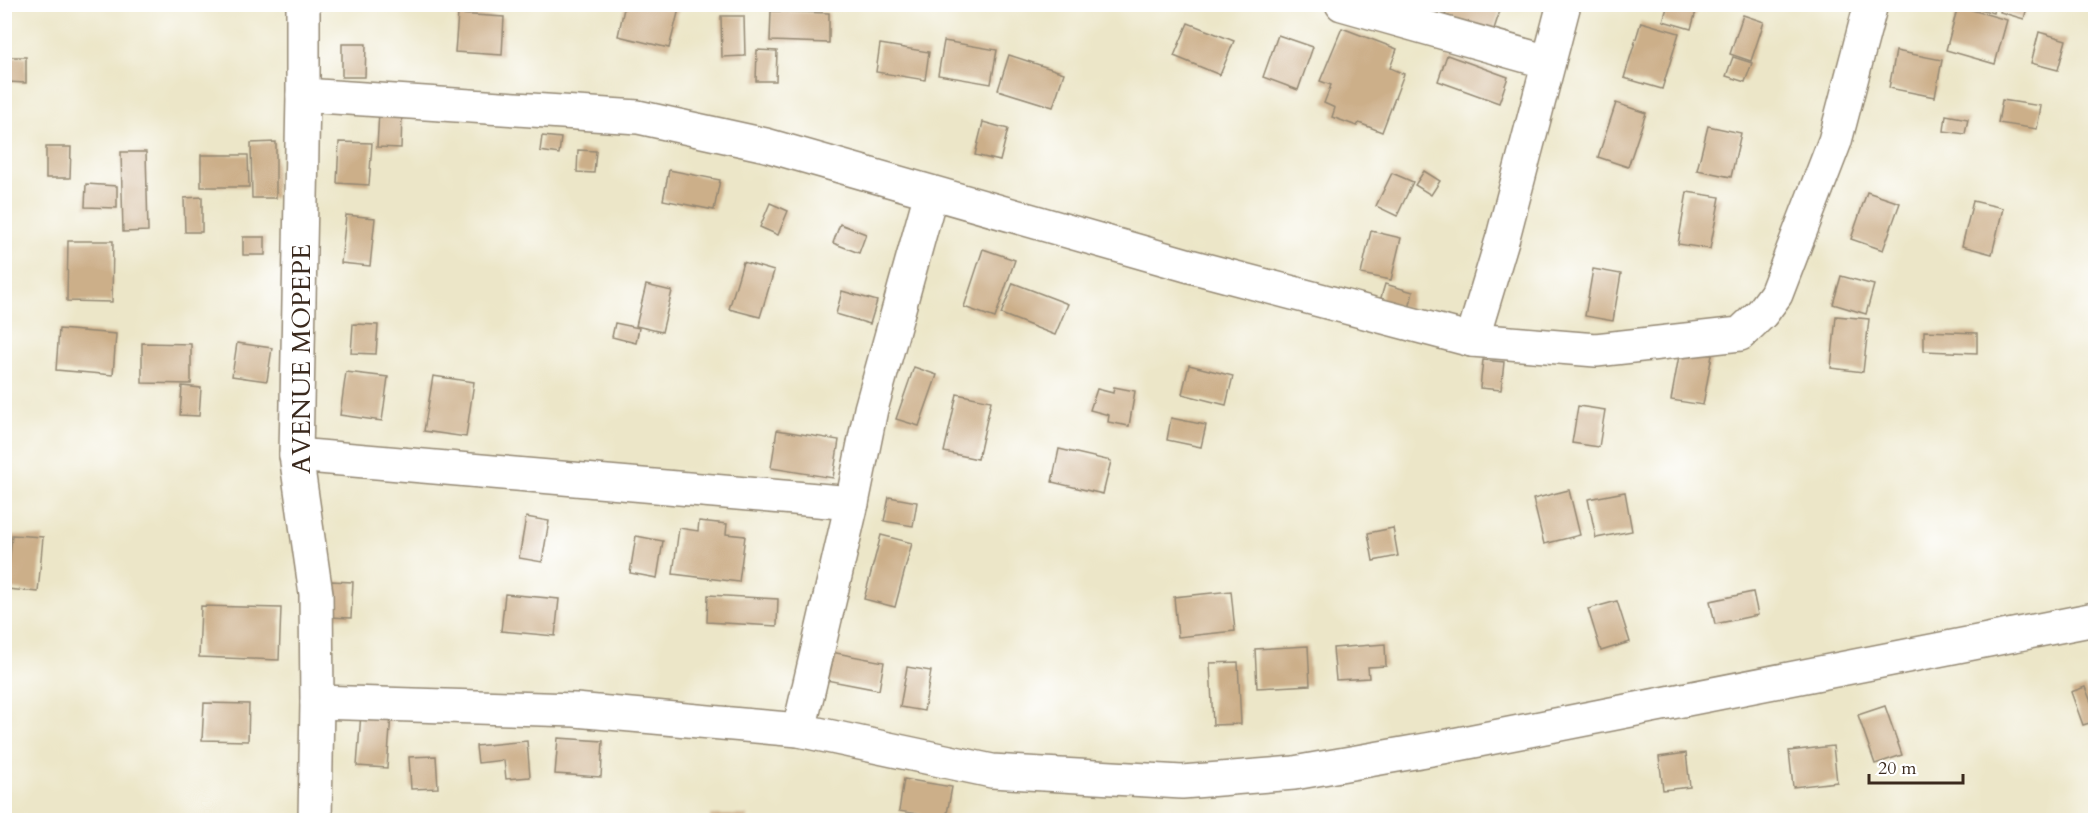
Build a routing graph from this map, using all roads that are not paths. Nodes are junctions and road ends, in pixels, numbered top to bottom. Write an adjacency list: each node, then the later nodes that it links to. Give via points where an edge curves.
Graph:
1 (303, 4): 6 (street, AVENUE MOPEPE)
2 (1342, 4): 5 (street)
3 (1564, 4): 5 (street)
4 (1871, 4): 8 (street, via 1835,141 1776,294 1740,334 1596,350)
5 (1548, 62): 8 (street)
6 (303, 95): 7 (street, via 638,117 766,145); 9 (street, AVENUE MOPEPE)
7 (932, 193): 8 (street); 10 (street, via 871,409)
8 (1472, 340)
9 (296, 455): 10 (street); 12 (street, AVENUE MOPEPE, via 316,594)
10 (852, 503): 13 (street)
11 (2095, 620): 13 (street, via 1294,773 1182,782 992,771)
12 (317, 702): 13 (street, via 575,710); 14 (street, AVENUE MOPEPE)
13 (799, 730)
14 (315, 820)

